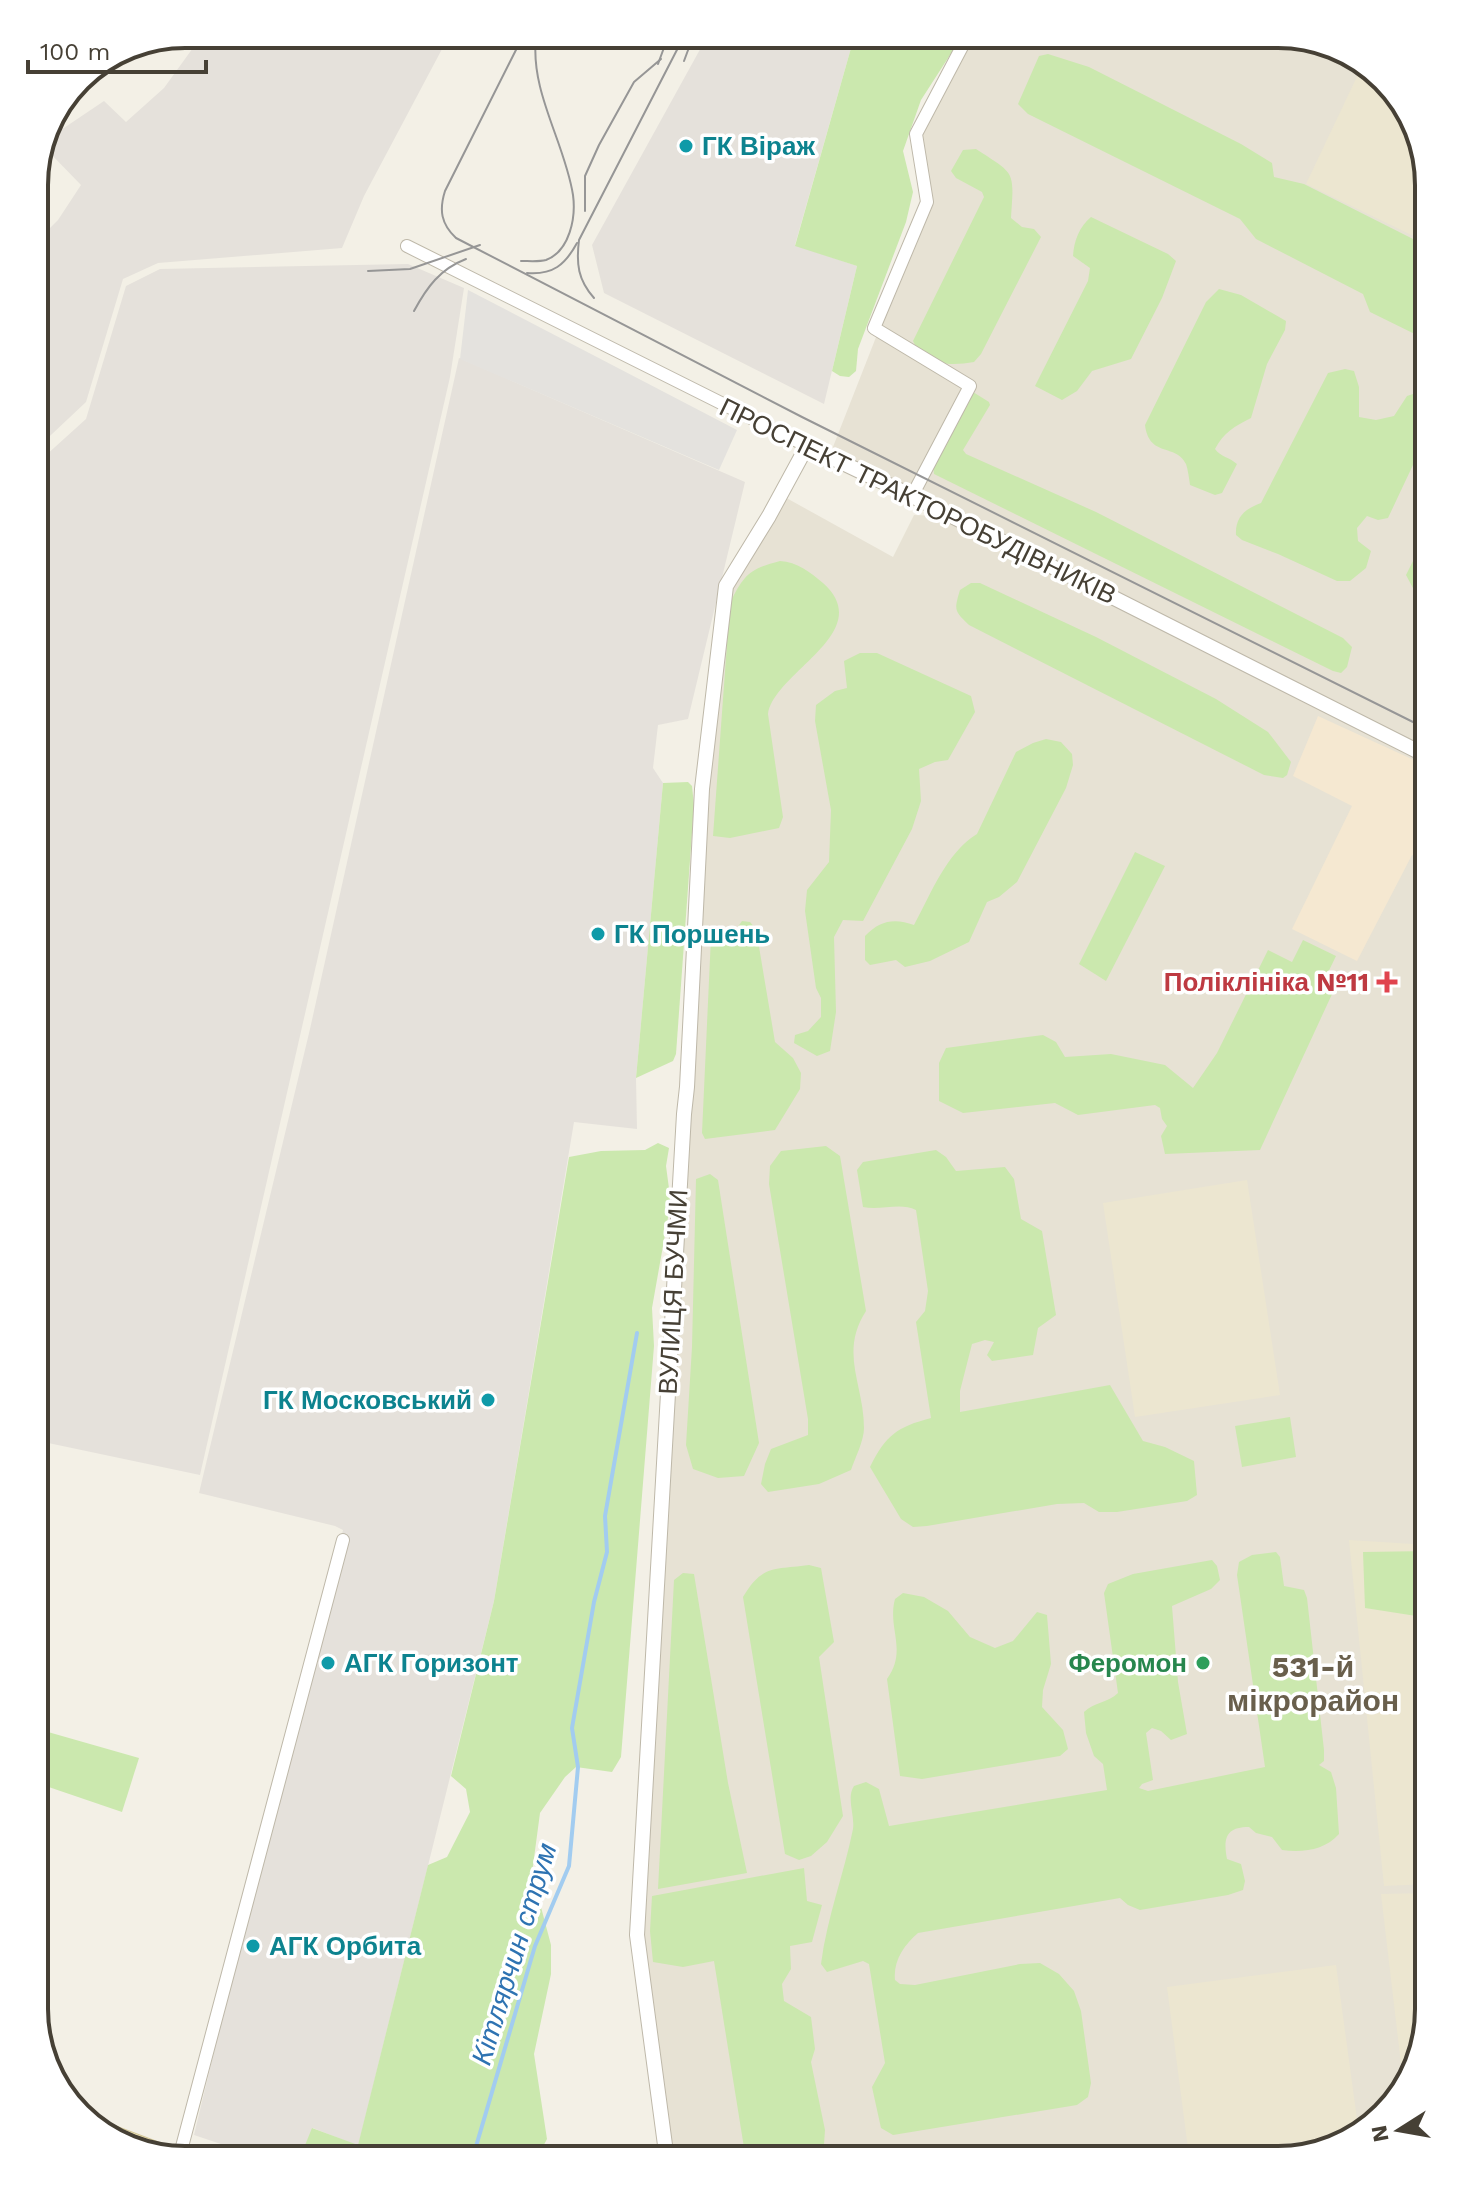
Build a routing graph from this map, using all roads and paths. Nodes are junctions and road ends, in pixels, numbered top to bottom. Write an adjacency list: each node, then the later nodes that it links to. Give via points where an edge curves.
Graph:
1 (961, 48): 4 (street, via 916,134 927,202 874,328 970,386)
2 (407, 246): 3 (street, ПРОСПЕКТ ТРАКТОРОБУДІВНИКІВ)
3 (807, 446): 4 (street, ПРОСПЕКТ ТРАКТОРОБУДІВНИКІВ); 8 (street, ВУЛИЦЯ БУЧМИ, via 726,586 702,789 637,1935)
4 (912, 496): 5 (street, ПРОСПЕКТ ТРАКТОРОБУДІВНИКІВ)
5 (1415, 750)
6 (343, 1540): 7 (street)
7 (183, 2146)
8 (665, 2146)

